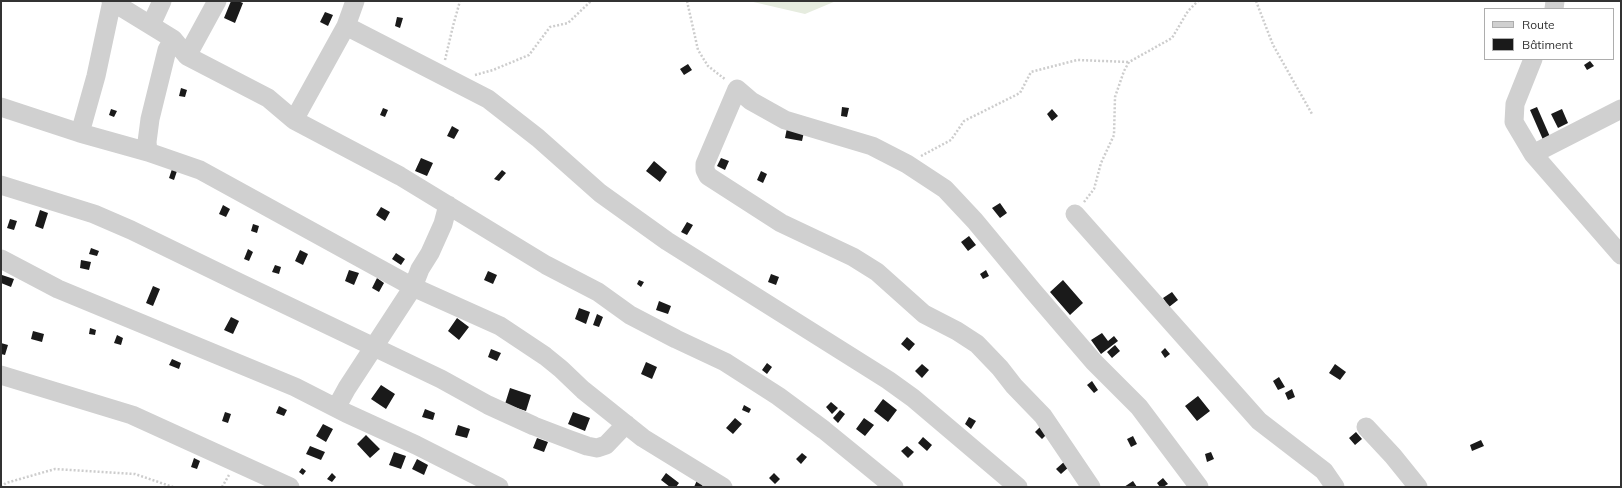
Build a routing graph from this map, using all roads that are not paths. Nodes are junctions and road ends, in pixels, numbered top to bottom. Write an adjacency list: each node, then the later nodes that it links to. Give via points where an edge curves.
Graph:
1 (112, 1): 5 (street); 13 (street, via 96,76)
2 (162, 1): 5 (street)
3 (217, 1): 8 (street)
4 (356, 1): 6 (street)
5 (151, 25): 7 (street)
6 (346, 26): 12 (street); 31 (street, via 488,99 538,138 600,193 667,241 913,398)
7 (173, 39): 8 (street); 14 (street, via 167,50 150,119)
8 (187, 56): 12 (street, via 268,98)
9 (1533, 60): 15 (street, via 1515,104 1514,122)
10 (1, 107): 13 (street)
11 (1621, 109): 15 (street)
12 (294, 120): 17 (street, via 380,164)
13 (80, 133): 14 (street)
14 (148, 152): 21 (street, via 200,170)
15 (1533, 154): 19 (street)
16 (1, 185): 22 (street, via 94,214 131,230)
17 (448, 205): 21 (street, via 443,224); 30 (street, via 546,265 598,292 630,315 732,366 824,430)
18 (1076, 214): 34 (street, via 1259,421 1324,471)
19 (1621, 255)
20 (1, 259): 24 (street, via 58,289 295,387)
21 (413, 287): 22 (street); 25 (street, via 500,326 561,368 583,390)
22 (375, 347): 24 (street); 25 (street, via 488,405 587,446 597,448 606,445)
23 (1, 375): 27 (street, via 132,415)
24 (336, 408): 28 (street)
25 (626, 424): 29 (street, via 642,438)
26 (1366, 427): 35 (street)
27 (290, 487)
28 (499, 487)
29 (722, 487)
30 (894, 487)
31 (1018, 487)
32 (1091, 487): 33 (street, via 1043,416 977,344 924,314 877,272 853,257 781,223 708,176 705,164 737,89 751,101 785,120 872,146 945,188 1094,362 1139,407)
33 (1199, 487)
34 (1335, 487)
35 (1418, 487)

